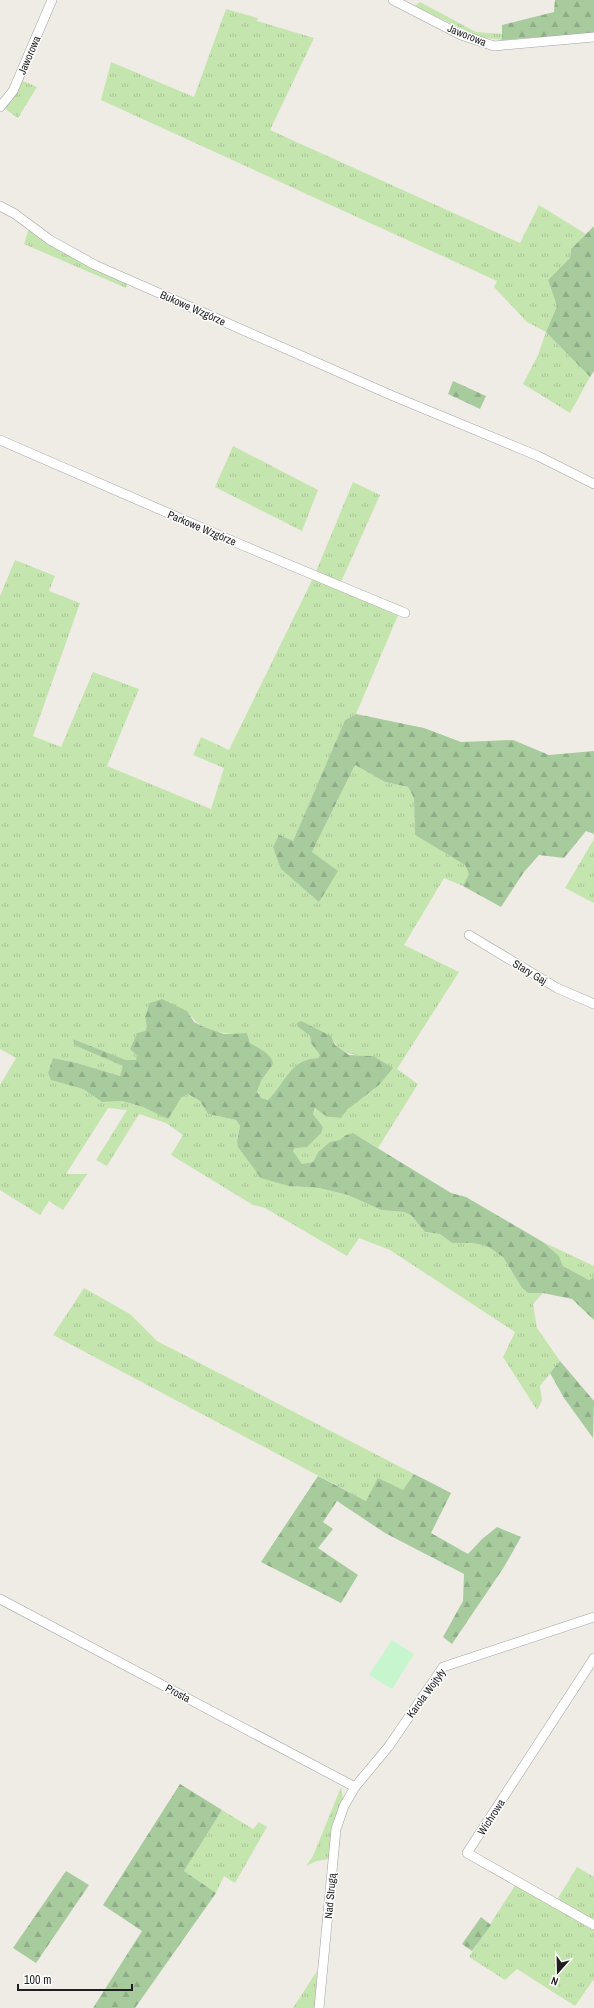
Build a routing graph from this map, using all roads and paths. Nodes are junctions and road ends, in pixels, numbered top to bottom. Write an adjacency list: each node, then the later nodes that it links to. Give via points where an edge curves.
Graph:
1 (52, 0): 4 (street, Jaworowa, via 13,91)
2 (393, 0): 3 (street, Jaworowa, via 461,35 494,46)
3 (594, 37)
4 (0, 106)
5 (0, 206): 7 (street, Bukowe Wzgórze, via 50,240 95,265 538,456)
6 (0, 440): 8 (street, Parkowe Wzgórze)
7 (594, 484)
8 (405, 613)
9 (469, 935): 10 (street, Stary Gaj, via 557,988)
10 (594, 1004)
11 (0, 1599): 14 (street, Prosta)
12 (594, 1617): 14 (street, Karola Wojtyły, via 443,1667 389,1746)
13 (594, 1658): 15 (street, Wichrowa, via 467,1853)
14 (355, 1787): 16 (street, Nad Strugą, via 344,1806 336,1829)
15 (594, 1925)
16 (319, 2008)

